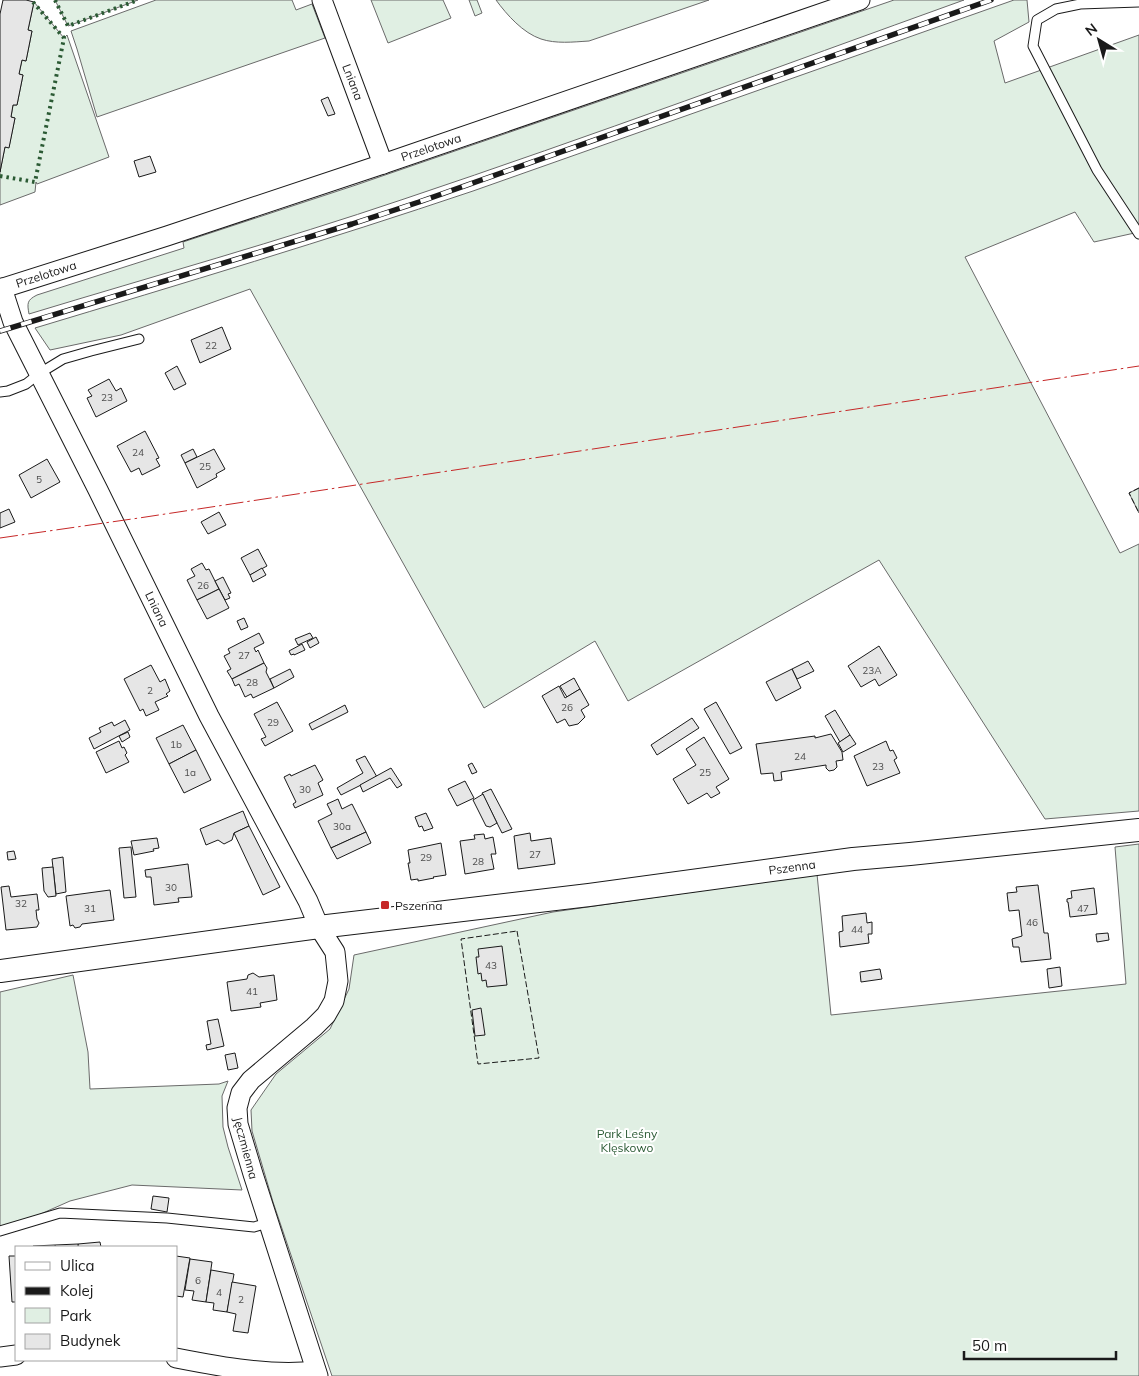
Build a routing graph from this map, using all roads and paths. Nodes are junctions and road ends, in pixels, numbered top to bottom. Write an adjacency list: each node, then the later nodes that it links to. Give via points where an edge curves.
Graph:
1 (322, 0): 4 (street, Lniana)
2 (860, 0): 4 (street, Przelotowa)
3 (1139, 2): 5 (lane, via 1080,4 1056,9 1037,20 1033,46 1097,170)
4 (383, 164): 6 (street, Przelotowa)
5 (1139, 234)
6 (1, 289): 8 (street, Lniana, via 13,322)
7 (139, 339): 8 (lane, via 63,359)
8 (40, 373): 9 (lane, via 26,384); 11 (street, Lniana, via 209,716)
9 (0, 392)
10 (1139, 830): 11 (street, Pszenna, via 853,859 589,896)
11 (319, 927): 12 (street, Pszenna); 13 (street, Jęczmienna, via 335,952 338,981 334,1001 314,1027 251,1080 241,1093 237,1108 238,1124)
12 (0, 971)
13 (268, 1223): 14 (lane, via 254,1227 60,1212); 18 (street, Jęczmienna)
14 (0, 1231)
15 (0, 1356): 16 (street)
16 (15, 1356)
17 (178, 1358): 18 (street, via 270,1373)
18 (317, 1374)

